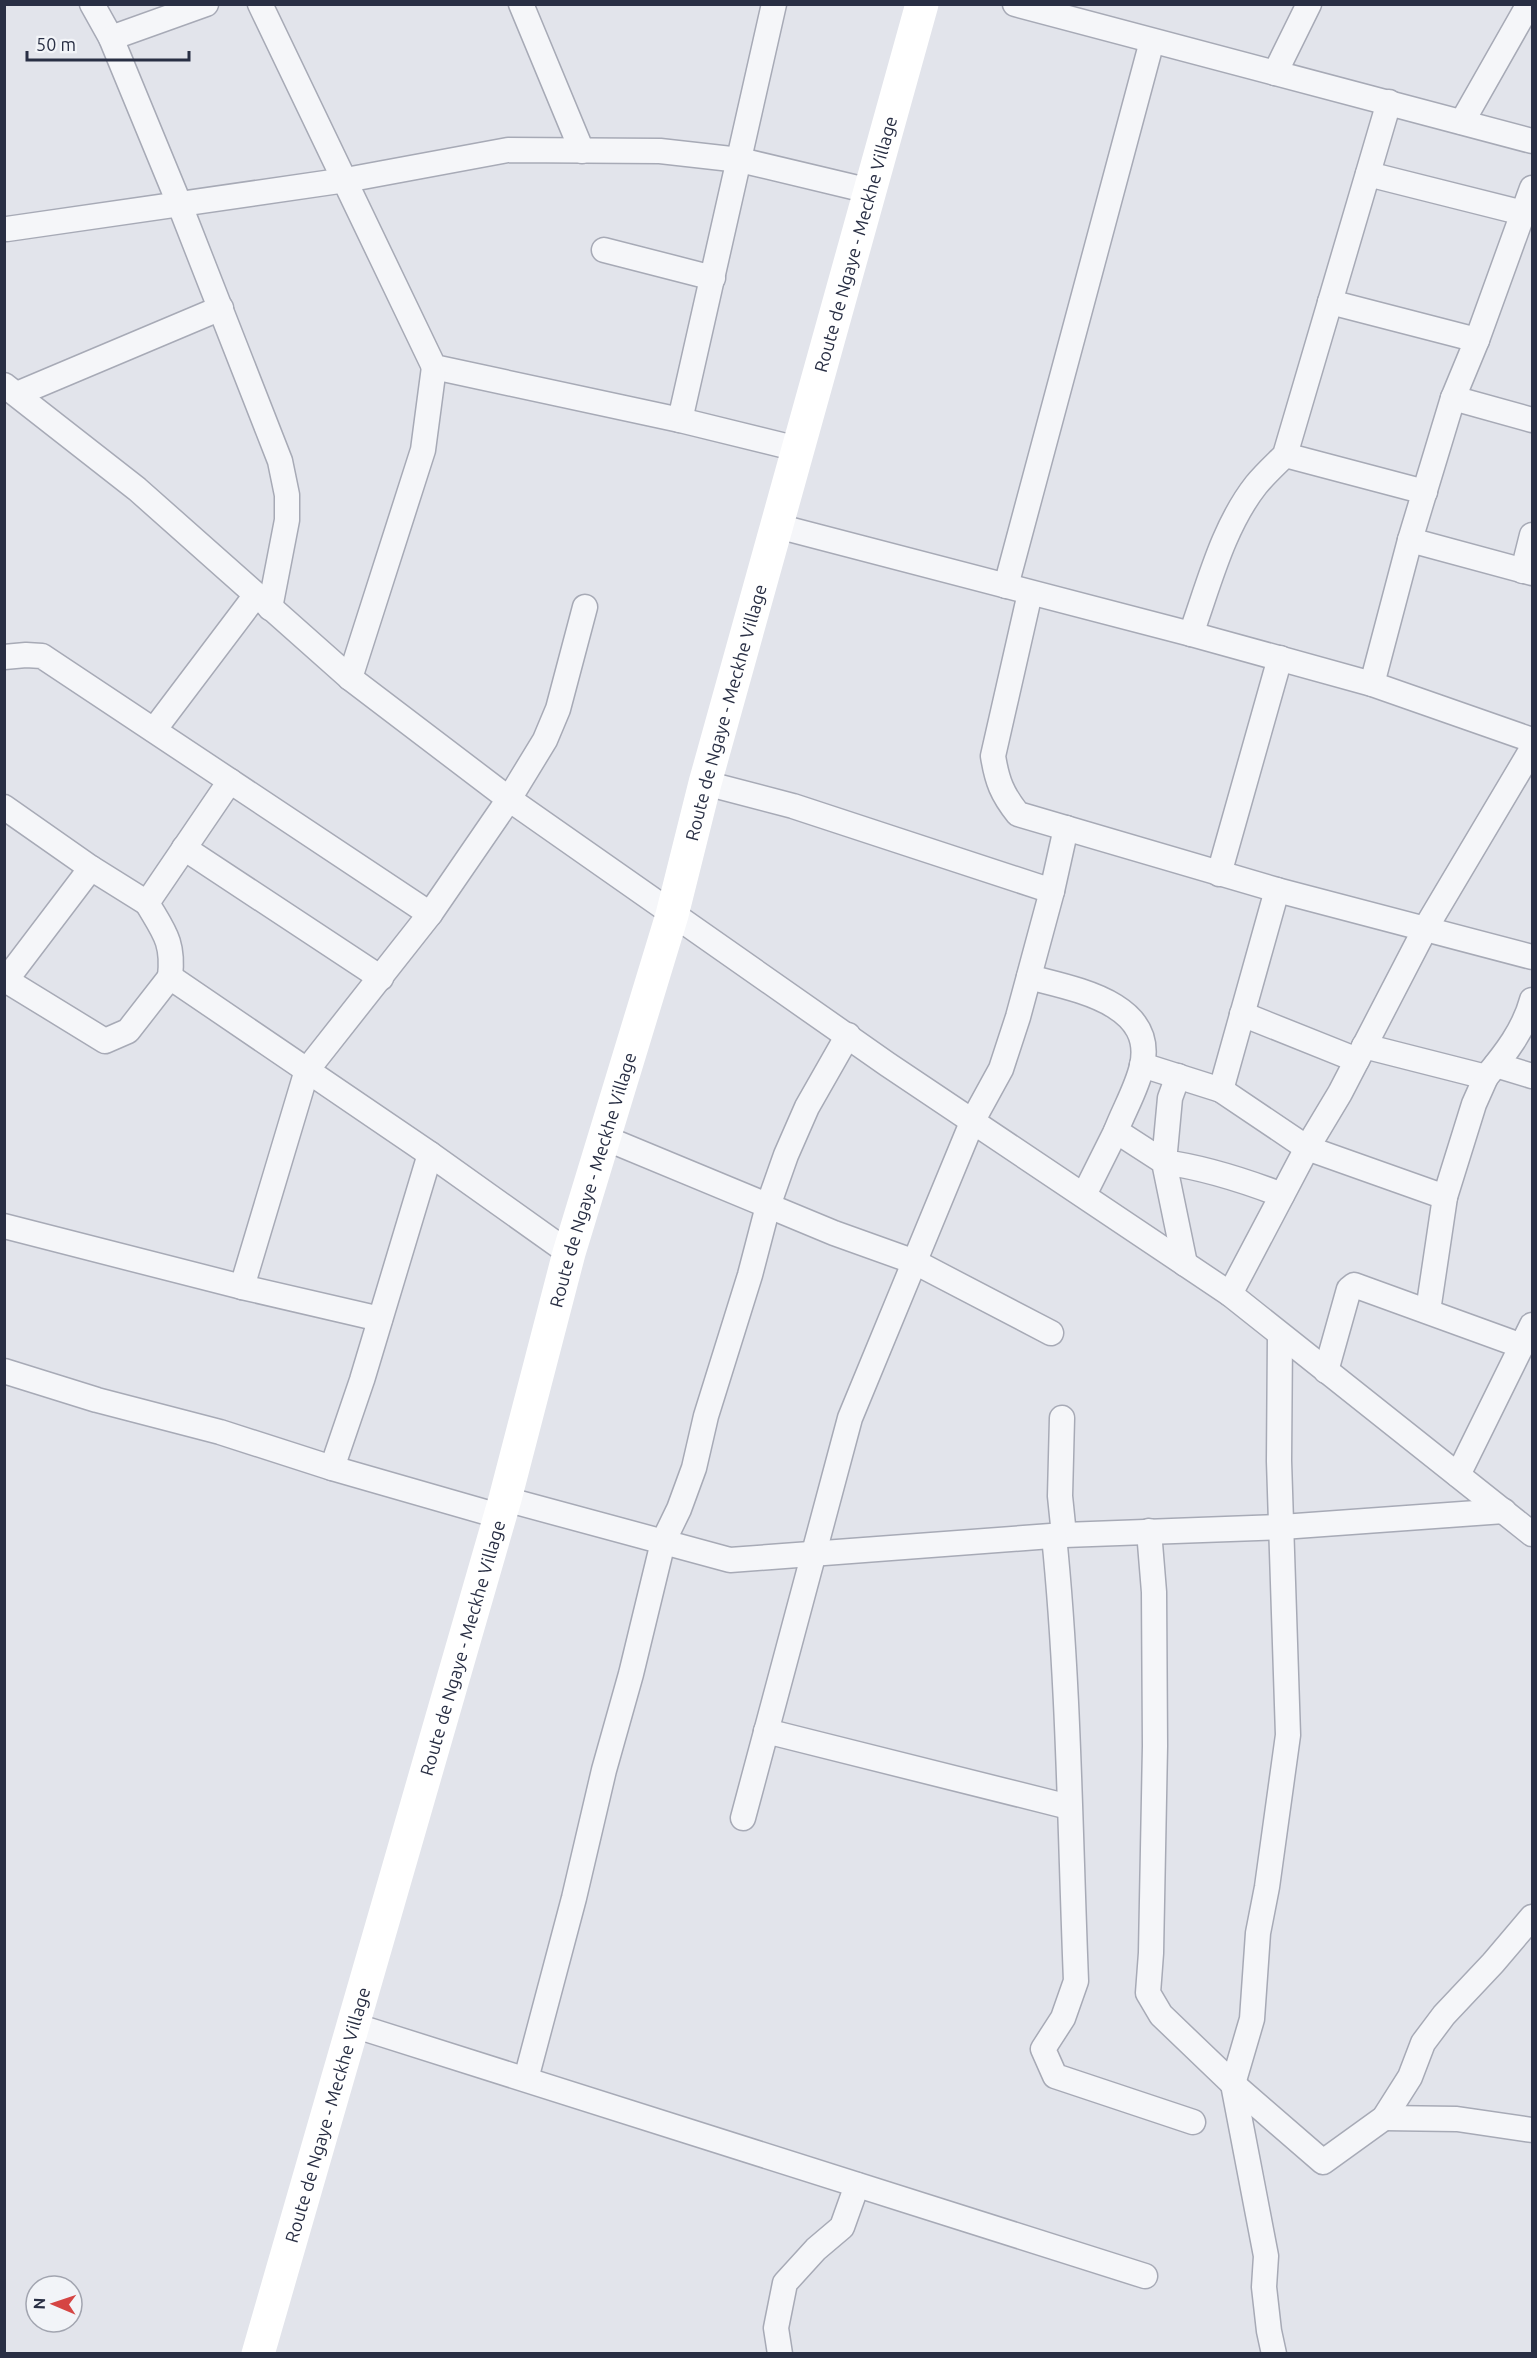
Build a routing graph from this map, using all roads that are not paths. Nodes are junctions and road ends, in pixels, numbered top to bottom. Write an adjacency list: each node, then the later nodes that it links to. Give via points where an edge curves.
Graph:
1 (92, 4): 10 (street)
2 (206, 4): 10 (street)
3 (260, 4): 19 (street)
4 (521, 4): 16 (street)
5 (774, 4): 17 (street)
6 (922, 4): 21 (main road, Route de Ngaye - Meckhe Village)
7 (1015, 4): 11 (street)
8 (1309, 4): 12 (street)
9 (1529, 4): 14 (street)
10 (111, 38): 22 (street)
11 (1152, 41): 12 (street); 42 (street)
12 (1275, 73): 13 (street)
13 (1389, 102): 14 (street); 18 (street)
14 (1462, 122): 15 (street)
15 (1533, 141)
16 (582, 151): 17 (street, via 660,150); 19 (street, via 508,150)
17 (740, 160): 21 (street); 26 (street)
18 (1368, 174): 23 (street); 27 (street)
19 (346, 180): 22 (street); 30 (street)
20 (1533, 188): 23 (street)
21 (870, 191): 35 (main road, Route de Ngaye - Meckhe Village)
22 (179, 203): 24 (street); 28 (street)
23 (1523, 213): 29 (street)
24 (7, 229)
25 (604, 250): 26 (street)
26 (713, 278): 33 (street)
27 (1330, 302): 29 (street); 36 (street)
28 (221, 308): 31 (street); 44 (street, via 280,460 287,495 287,520)
29 (1477, 340): 32 (street)
30 (435, 366): 33 (street); 49 (street, via 423,450)
31 (11, 390): 44 (street, via 137,489)
32 (1453, 398): 34 (street); 37 (street)
33 (680, 420): 35 (street)
34 (1533, 420)
35 (798, 449): 38 (main road, Route de Ngaye - Meckhe Village)
36 (1285, 455): 37 (street); 46 (street, via 1256,485 1237,514)
37 (1425, 492): 40 (street)
38 (777, 526): 42 (street); 55 (main road, Route de Ngaye - Meckhe Village)
39 (1533, 535): 41 (street)
40 (1410, 540): 41 (street); 50 (street)
41 (1528, 572)
42 (1006, 586): 43 (street)
43 (1030, 593): 46 (street); 58 (street, via 993,756 996,777 1018,814)
44 (263, 601): 49 (street); 51 (street)
45 (585, 607): 56 (street, via 558,709 545,740)
46 (1191, 634): 48 (street)
47 (4, 657): 51 (street, via 42,656)
48 (1280, 658): 50 (street); 61 (street)
49 (350, 678): 56 (street)
50 (1372, 684): 52 (street)
51 (154, 730): 54 (street)
52 (1533, 740)
53 (1533, 749): 67 (street)
54 (231, 781): 59 (street); 65 (street)
55 (705, 783): 63 (street, via 793,806); 66 (main road, Route de Ngaye - Meckhe Village)
56 (509, 800): 65 (street); 66 (street)
57 (4, 807): 60 (street)
58 (1066, 828): 61 (street); 63 (street)
59 (184, 848): 64 (street); 71 (street)
60 (91, 868): 64 (street); 72 (street)
61 (1219, 874): 62 (street)
62 (1277, 890): 67 (street); 74 (street)
63 (1052, 891): 70 (street)
64 (147, 903): 69 (street, via 173,956)
65 (430, 914): 71 (street)
66 (672, 915): 75 (street); 85 (main road, Route de Ngaye - Meckhe Village)
67 (1425, 929): 68 (street); 76 (street)
68 (1533, 957)
69 (170, 977): 72 (street, via 128,1031 105,1041); 78 (street)
70 (1029, 977): 77 (street, via 1096,996 1115,1006 1133,1021 1142,1036); 83 (street, via 1001,1069)
71 (381, 978): 78 (street)
72 (5, 980)
73 (1533, 1000): 79 (street, via 1513,1042)
74 (1242, 1014): 76 (street); 82 (street)
75 (848, 1035): 83 (street); 92 (street, via 807,1107)
76 (1361, 1053): 79 (street); 86 (street)
77 (1142, 1065): 80 (street); 84 (street)
78 (307, 1070): 87 (street); 97 (street)
79 (1491, 1071): 81 (street); 91 (street, via 1474,1104)
80 (1178, 1076): 82 (street); 88 (street, via 1170,1098)
81 (1533, 1076)
82 (1221, 1090): 86 (street)
83 (973, 1120): 90 (street); 95 (street)
84 (1116, 1131): 88 (street); 90 (street)
85 (605, 1138): 92 (street); 94 (main road, Route de Ngaye - Meckhe Village)
86 (1307, 1148): 89 (street); 91 (street)
87 (430, 1154): 94 (street); 100 (street)
88 (1164, 1162): 89 (street, via 1226,1175); 96 (street)
89 (1282, 1195): 98 (street)
90 (1084, 1196): 96 (street)
91 (1445, 1197): 99 (street)
92 (768, 1206): 95 (street); 115 (street, via 694,1468)
93 (4, 1226): 97 (street)
94 (569, 1254): 109 (main road, Route de Ngaye - Meckhe Village)
95 (915, 1262): 101 (street); 116 (street, via 850,1418)
96 (1185, 1264): 98 (street)
97 (242, 1287): 100 (street)
98 (1230, 1294): 102 (street)
99 (1428, 1311): 103 (street); 105 (street, via 1354,1285 1349,1289)
100 (380, 1319): 107 (street)
101 (1051, 1334)
102 (1280, 1335): 105 (street); 111 (street)
103 (1527, 1336): 108 (street)
104 (4, 1371): 107 (street)
105 (1326, 1371): 108 (street)
106 (1062, 1418): 114 (street)
107 (332, 1468): 109 (street)
108 (1458, 1474): 110 (street)
109 (502, 1508): 115 (street); 121 (main road, Route de Ngaye - Meckhe Village)
110 (1504, 1511): 111 (street); 113 (street)
111 (1282, 1527): 112 (street); 123 (street, via 1288,1735 1258,1934 1252,2019)
112 (1149, 1532): 114 (street); 123 (street, via 1154,1592 1155,1746 1148,1993 1161,2015)
113 (1533, 1534)
114 (1059, 1535): 116 (street); 118 (street)
115 (663, 1542): 116 (street, via 729,1560); 122 (street)
116 (813, 1554): 117 (street)
117 (766, 1731): 118 (street); 119 (street)
118 (1070, 1807): 125 (street, via 1076,1981 1064,2018 1043,2049 1055,2076)
119 (743, 1818)
120 (1533, 1917): 124 (street, via 1423,2043 1410,2077)
121 (353, 2025): 122 (street); 129 (main road, Route de Ngaye - Meckhe Village)
122 (526, 2079): 127 (street)
123 (1233, 2084): 124 (street, via 1323,2162); 131 (street, via 1266,2256 1264,2287)
124 (1384, 2118): 126 (street, via 1457,2119)
125 (1193, 2122)
126 (1533, 2130)
127 (857, 2184): 128 (street); 130 (street, via 842,2227 785,2283 776,2328)
128 (1145, 2276)
129 (258, 2354)
130 (780, 2354)
131 (1274, 2354)

